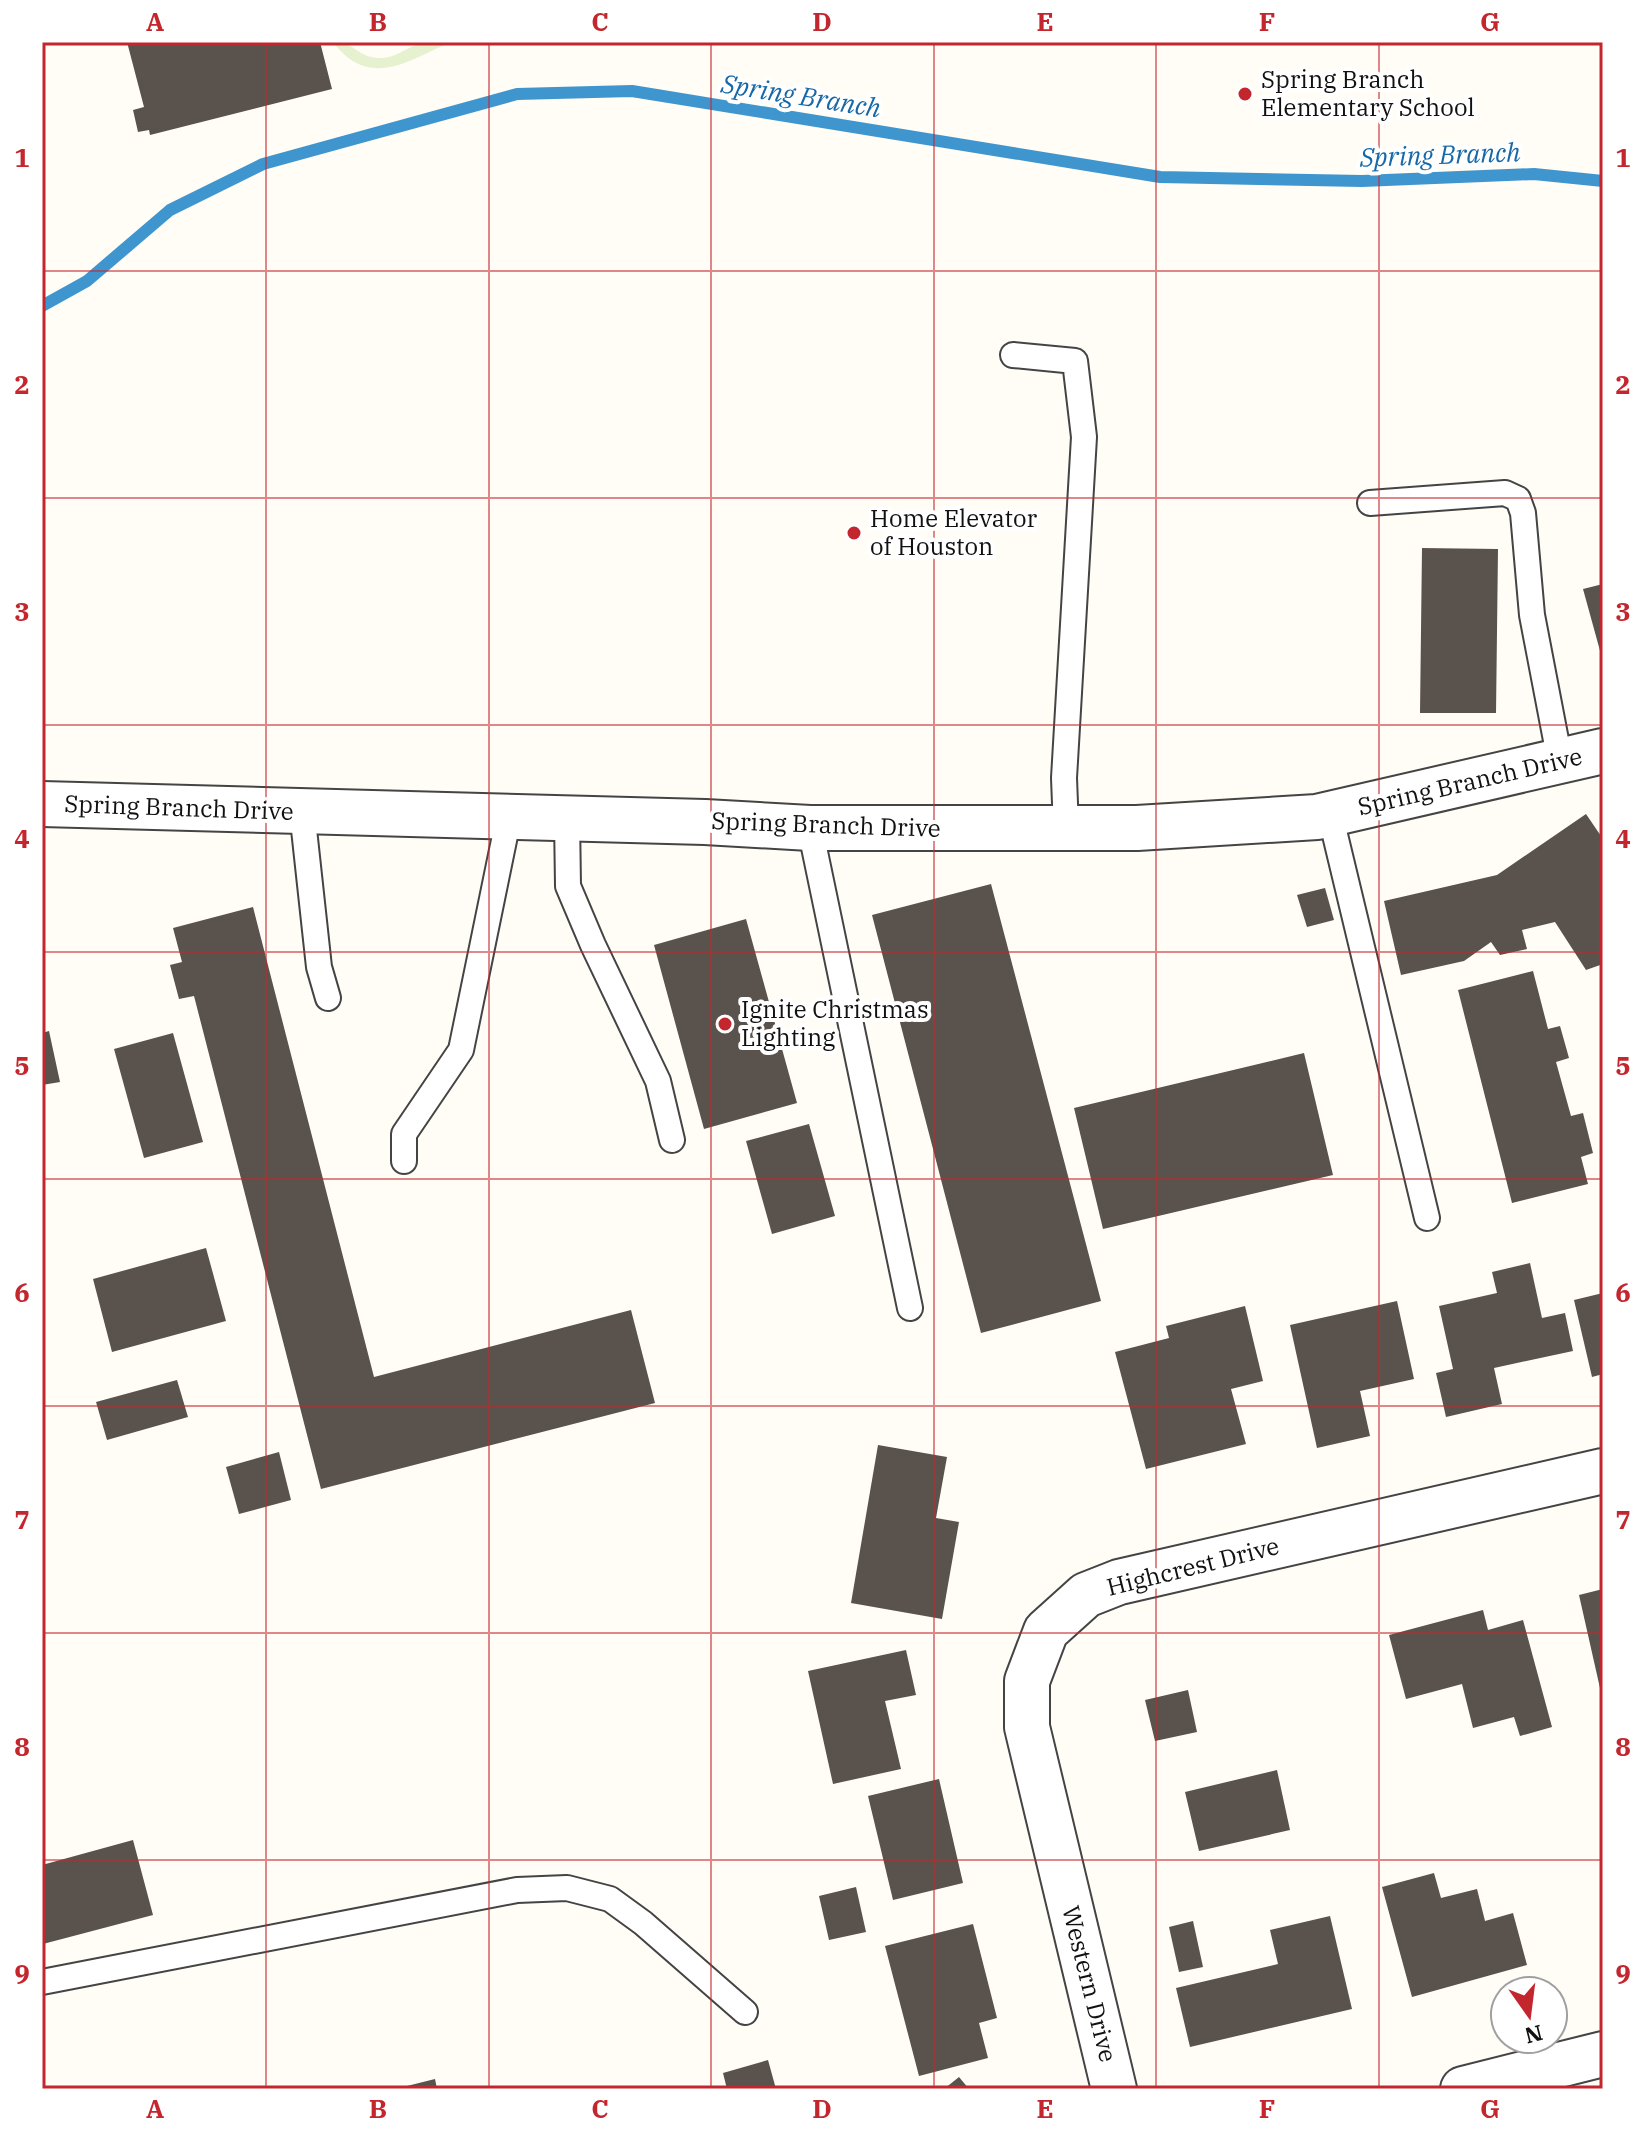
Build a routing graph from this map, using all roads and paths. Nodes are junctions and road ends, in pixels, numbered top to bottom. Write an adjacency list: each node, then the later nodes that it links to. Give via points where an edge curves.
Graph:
1 (1013, 355): 11 (lane, via 1075,361 1084,437 1064,778)
2 (1370, 503): 4 (lane, via 1505,493 1518,499 1532,615)
3 (1603, 751): 4 (street, Spring Branch Drive)
4 (1560, 761): 7 (street, Spring Branch Drive)
5 (42, 804): 6 (street, Spring Branch Drive)
6 (302, 811): 8 (street, Spring Branch Drive); 12 (lane, via 319,967)
7 (1330, 814): 11 (street, Spring Branch Drive); 15 (lane)
8 (509, 816): 9 (street, Spring Branch Drive); 14 (lane, via 461,1050 404,1134)
9 (567, 818): 10 (street, Spring Branch Drive); 13 (lane, via 568,886 658,1081)
10 (810, 828): 11 (street, Spring Branch Drive); 16 (lane)
11 (1066, 829)
12 (328, 998)
13 (672, 1140)
14 (404, 1161)
15 (1427, 1218)
16 (910, 1308)
17 (1603, 1471): 18 (street, Highcrest Drive, via 1119,1582 1086,1595 1046,1631 1027,1681 1027,1727)
18 (1063, 1879): 22 (street, Western Drive)
19 (42, 1982): 20 (lane, via 517,1890 567,1888 610,1899)
20 (745, 2012)
21 (1603, 2054): 23 (street)
22 (1114, 2089)
23 (1463, 2089)

